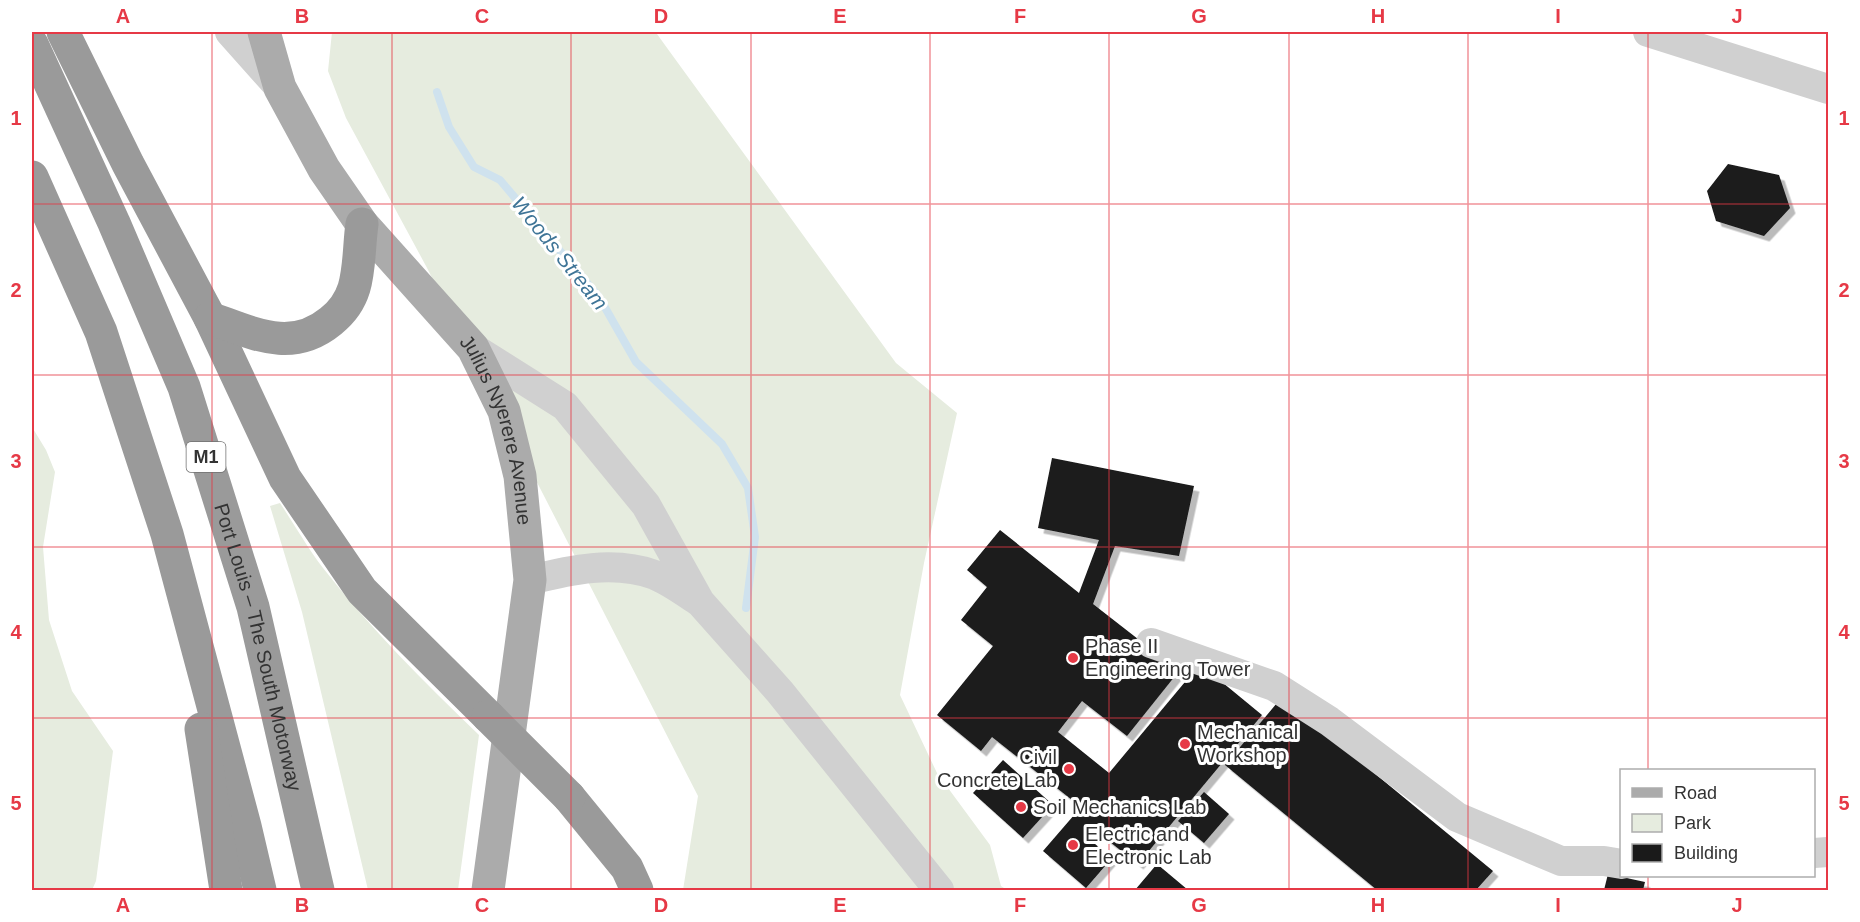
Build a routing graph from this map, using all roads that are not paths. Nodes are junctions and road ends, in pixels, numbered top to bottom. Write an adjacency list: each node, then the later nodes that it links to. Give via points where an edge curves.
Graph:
1 (63, 32): 10 (highway)
2 (230, 32): 6 (street)
3 (264, 32): 6 (main road, Julius Nyerere Avenue)
4 (1648, 32): 7 (street)
5 (32, 44): 19 (highway, Port Louis – The South Motorway / M1, via 184,387 253,607)
6 (280, 88): 9 (main road, Julius Nyerere Avenue, via 324,169)
7 (1828, 89)
8 (32, 177): 12 (highway, via 101,332)
9 (362, 224): 10 (highway, via 354,288 345,307 325,327 299,339 268,338); 11 (main road, Julius Nyerere Avenue)
10 (210, 318): 21 (highway, bridge, via 285,478 362,591 568,797 627,868)
11 (473, 348): 13 (main road, Julius Nyerere Avenue, via 504,411 520,476); 14 (street, via 565,406 646,505)
12 (178, 575): 17 (highway); 18 (highway)
13 (530, 580): 14 (street, via 579,568 624,568 656,575); 20 (main road, Julius Nyerere Avenue)
14 (700, 602): 22 (street, via 780,692)
15 (1151, 644): 16 (street, via 1274,686 1329,721 1457,817 1561,861)
16 (1620, 864)
17 (226, 891)
18 (260, 891)
19 (318, 891)
20 (488, 891)
21 (637, 891)
22 (939, 891)

